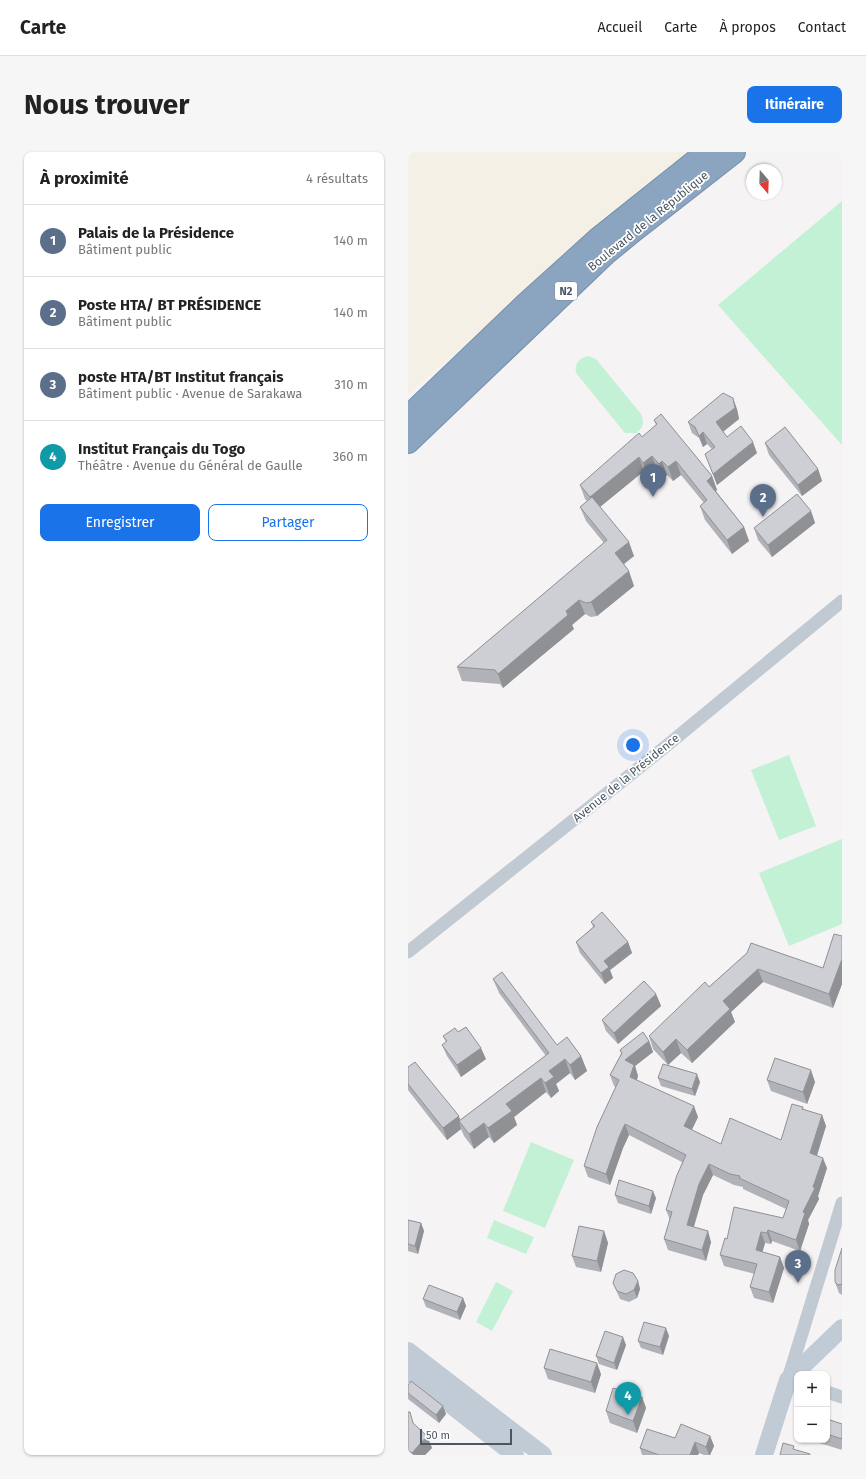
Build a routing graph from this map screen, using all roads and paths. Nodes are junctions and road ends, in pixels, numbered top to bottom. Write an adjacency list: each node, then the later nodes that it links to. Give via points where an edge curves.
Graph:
1 (707, 152): 3 (highway, Boulevard de la République / N2, via 598,240 525,305)
2 (734, 152): 4 (highway, Boulevard de la République / N2, via 606,254)
3 (408, 417)
4 (408, 442)
5 (842, 601): 6 (street, Avenue de la Présidence)
6 (408, 952)
7 (842, 1203): 12 (street)
8 (842, 1328): 12 (street)
9 (408, 1351): 11 (street)
10 (408, 1371): 11 (street)
11 (434, 1381): 15 (street)
12 (792, 1381): 18 (street)
13 (830, 1393): 14 (street)
14 (842, 1397)
15 (460, 1402): 16 (street); 17 (street)
16 (515, 1455)
17 (543, 1455)
18 (764, 1455)

